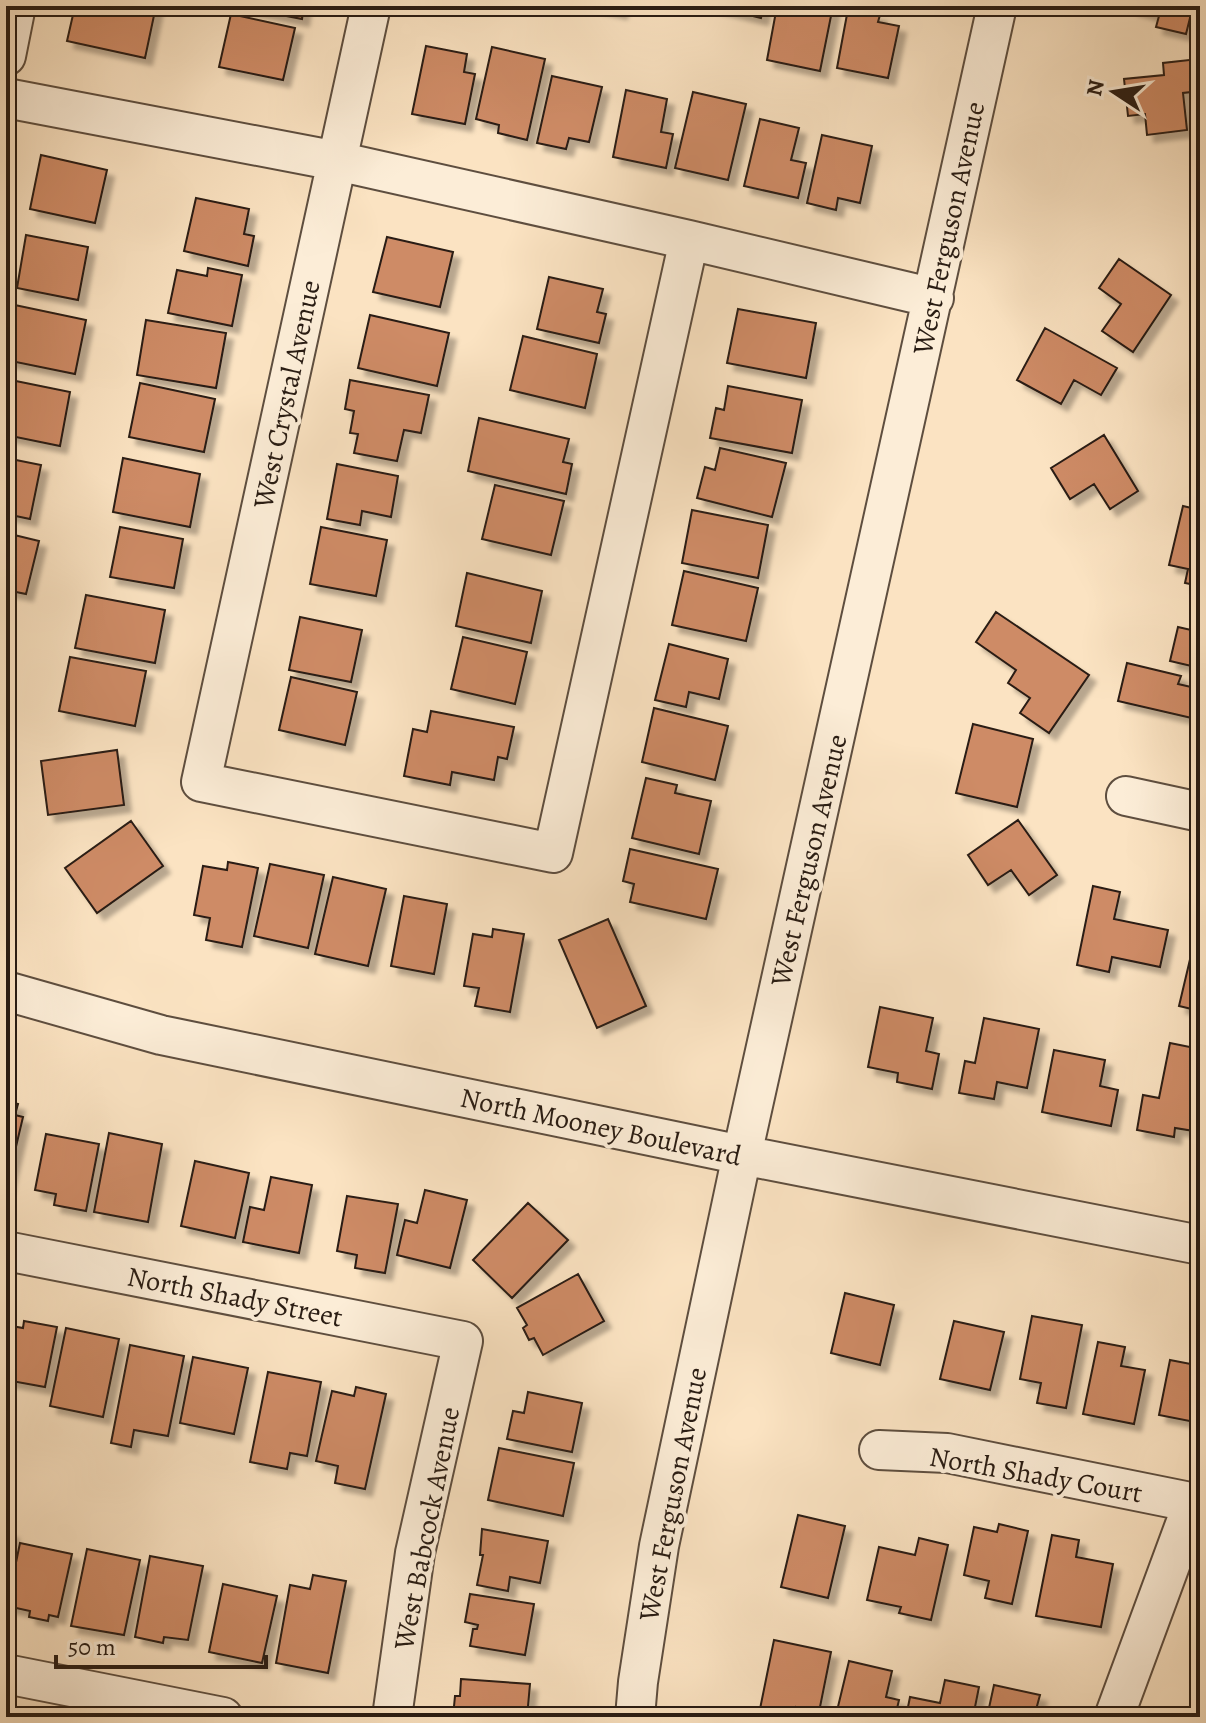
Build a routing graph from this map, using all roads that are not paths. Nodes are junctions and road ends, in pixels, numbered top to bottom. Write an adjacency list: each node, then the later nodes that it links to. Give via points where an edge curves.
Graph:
1 (16, 6): 4 (street)
2 (371, 6): 6 (street, West Crystal Avenue)
3 (997, 6): 8 (street, West Ferguson Avenue)
4 (6, 56)
5 (6, 98): 6 (street)
6 (337, 161): 7 (street); 7 (street, West Crystal Avenue, via 201,782 553,853)
7 (689, 240): 8 (street)
8 (934, 298): 12 (street, West Ferguson Avenue)
9 (1126, 796): 10 (street)
10 (1200, 812)
11 (6, 991): 12 (street, North Mooney Boulevard, via 161,1035)
12 (742, 1155): 13 (street, North Mooney Boulevard); 21 (street, West Ferguson Avenue, via 659,1546)
13 (1200, 1245)
14 (6, 1251): 15 (street, North Shady Street)
15 (463, 1341): 20 (street, West Babcock Avenue, via 415,1553)
16 (879, 1450): 17 (street, North Shady Court, via 947,1453)
17 (1196, 1504): 22 (street)
18 (6, 1674): 19 (street)
19 (223, 1717)
20 (392, 1717)
21 (635, 1717)
22 (1114, 1717)

